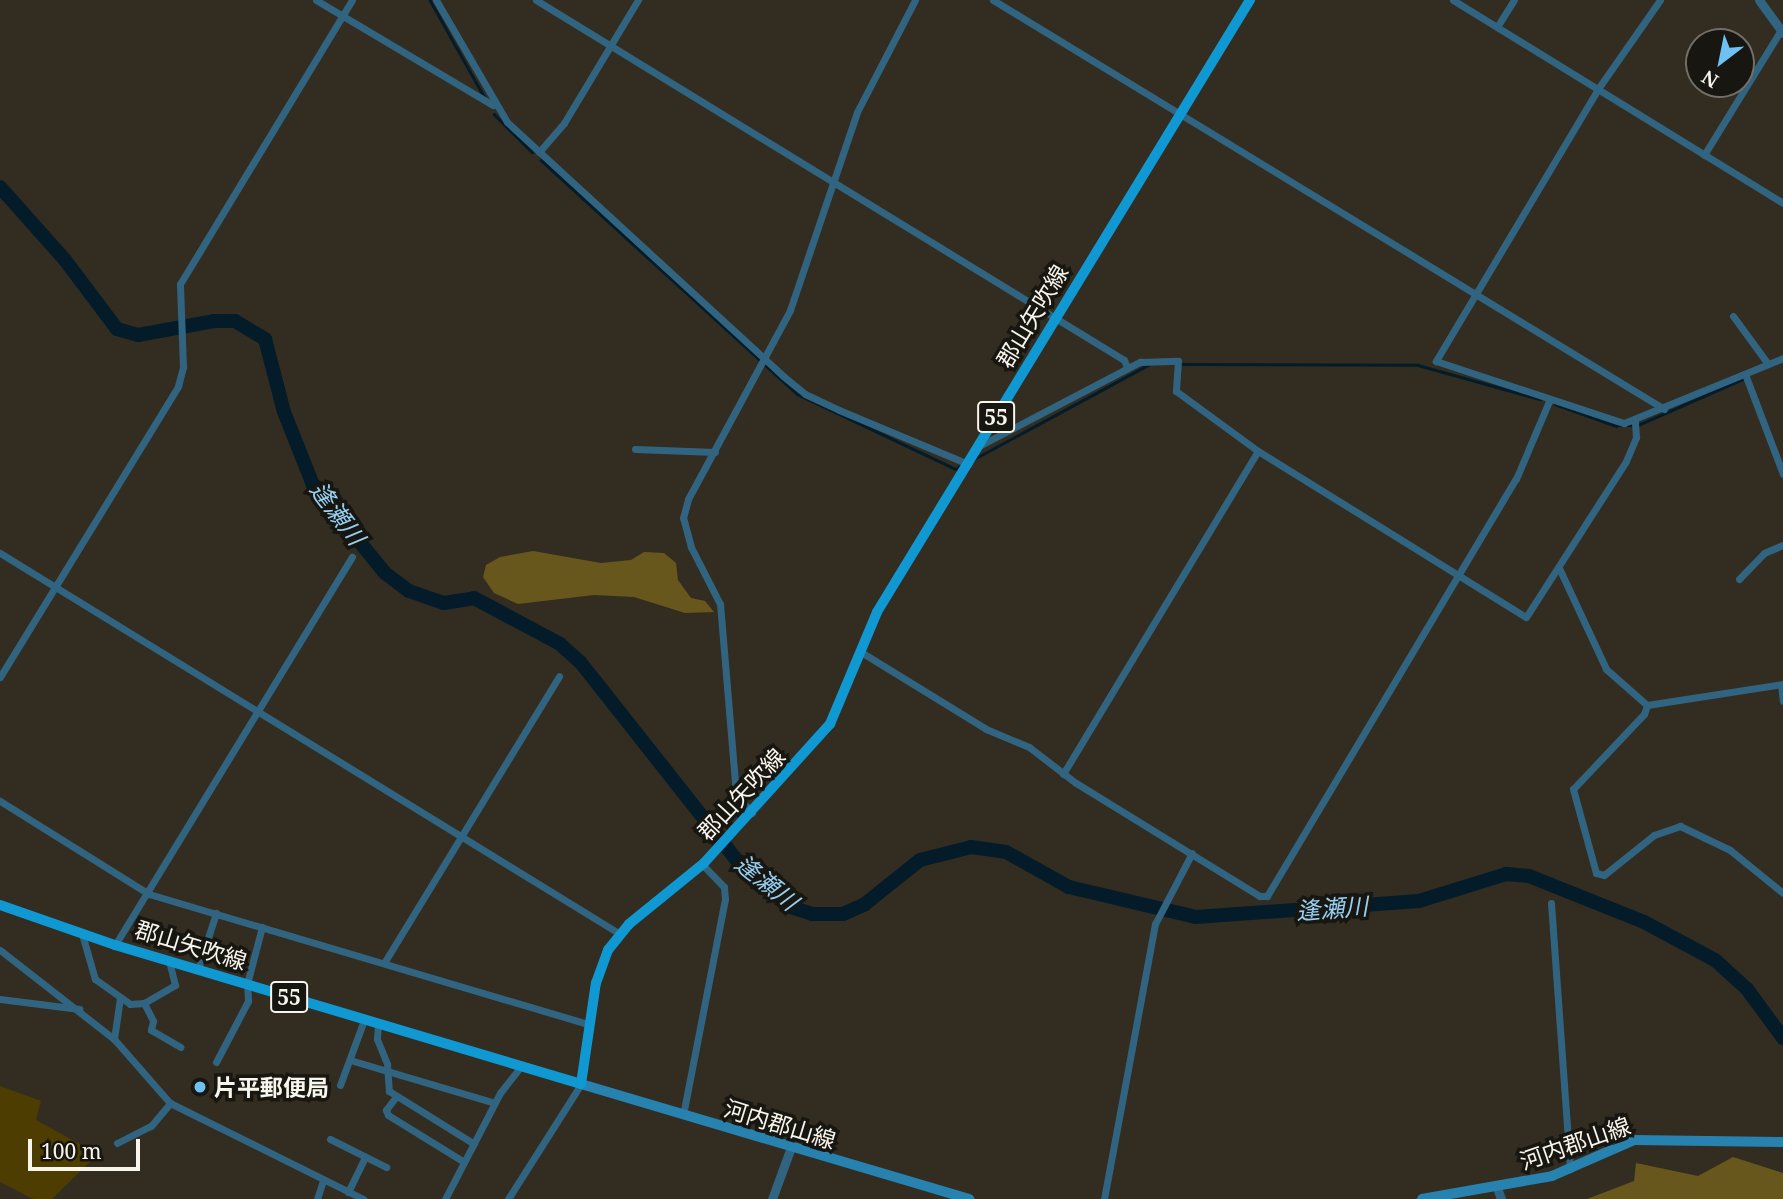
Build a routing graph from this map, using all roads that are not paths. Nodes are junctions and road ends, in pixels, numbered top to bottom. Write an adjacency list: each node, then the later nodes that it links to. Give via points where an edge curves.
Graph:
1 (316, 0): 13 (street)
2 (352, 0): 13 (street)
3 (436, 0): 18 (street)
4 (536, 0): 16 (street)
5 (638, 0): 16 (street)
6 (915, 0): 22 (street, via 865,93)
7 (993, 0): 19 (street)
8 (1250, 0): 19 (main road, 郡山矢吹線 / 55)
9 (1453, 0): 14 (street)
10 (1514, 0): 14 (street)
11 (1660, 0): 17 (street)
12 (1759, 0): 15 (street)
13 (342, 16): 18 (street); 47 (street, via 183,276 178,386)
14 (1497, 27): 17 (street)
15 (1782, 32): 21 (street)
16 (610, 46): 20 (street, via 564,123); 22 (street)
17 (1598, 89): 21 (street); 24 (street)
18 (494, 106): 20 (street)
19 (1181, 112): 24 (street); 26 (main road, 郡山矢吹線 / 55)
20 (539, 152): 28 (street)
21 (1704, 155): 23 (street)
22 (833, 184): 26 (street); 28 (street, via 790,310)
23 (1783, 203)
24 (1476, 294): 32 (street, via 1436,361); 33 (street)
25 (1733, 316): 29 (street)
26 (1055, 318): 30 (street, via 1124,360); 35 (main road, 郡山矢吹線 / 55)
27 (1783, 358): 29 (street)
28 (766, 360): 38 (street); 39 (street, via 805,394)
29 (1769, 364): 31 (street)
30 (1127, 368): 35 (street); 37 (street, via 1146,361 1178,361 1176,391)
31 (1745, 374): 33 (street); 40 (street)
32 (1550, 399): 34 (street, via 1611,421); 45 (street, via 1516,479)
33 (1664, 409): 34 (street)
34 (1635, 421): 44 (street, via 1631,451)
35 (979, 446): 39 (main road, 郡山矢吹線 / 55)
36 (635, 449): 38 (street)
37 (1258, 451): 45 (street); 55 (street)
38 (715, 452): 57 (street, via 688,499 683,519 691,547 720,604 736,794)
39 (968, 464): 48 (main road, 郡山矢吹線 / 55, via 877,612)
40 (1783, 474)
41 (1783, 545): 46 (street, via 1764,553)
42 (0, 553): 47 (street)
43 (352, 557): 54 (street)
44 (1559, 568): 45 (street, via 1526,617); 53 (street, via 1606,669)
45 (1458, 579): 59 (street, via 1270,894 1260,896)
46 (1739, 579)
47 (56, 586): 50 (street); 54 (street)
48 (861, 652): 55 (street, via 986,729 1029,747); 57 (main road, 郡山矢吹線 / 55, via 830,724)
49 (559, 676): 58 (street)
50 (0, 677)
51 (1782, 685): 52 (street); 53 (street)
52 (1783, 701)
53 (1647, 705): 62 (street, via 1644,714 1573,789 1596,873 1604,875 1654,835 1680,826 1730,850)
54 (258, 712): 58 (street); 61 (street)
55 (1063, 774): 59 (street)
56 (0, 801): 61 (street)
57 (752, 813): 60 (main road, 郡山矢吹線 / 55)
58 (461, 836): 68 (street); 72 (street)
59 (1192, 853): 112 (street, via 1155,924)
60 (704, 864): 68 (main road, 郡山矢吹線 / 55); 93 (street, via 724,887 725,899)
61 (146, 892): 65 (street); 69 (street)
62 (1783, 893)
63 (1551, 904): 102 (street)
64 (0, 905): 67 (main road, 郡山矢吹線 / 55)
65 (216, 914): 66 (street); 73 (street)
66 (262, 927): 72 (street); 74 (street)
67 (82, 934): 69 (main road, 郡山矢吹線 / 55); 75 (street, via 92,975)
68 (620, 934): 81 (main road, 郡山矢吹線 / 55, via 600,969)
69 (115, 945): 71 (main road, 郡山矢吹線 / 55)
70 (0, 950): 78 (street)
71 (169, 961): 73 (main road, 郡山矢吹線 / 55); 77 (street, via 175,985)
72 (384, 963): 81 (street)
73 (198, 969): 74 (main road, 郡山矢吹線 / 55)
74 (247, 984): 79 (main road, 郡山矢吹線 / 55); 85 (street, via 248,1001)
75 (120, 998): 77 (street); 82 (street)
76 (0, 999): 78 (street)
77 (144, 1003): 83 (street, via 153,1019 152,1030)
78 (79, 1009): 82 (street)
79 (364, 1020): 80 (main road, 郡山矢吹線 / 55); 84 (street)
80 (378, 1024): 86 (main road, 郡山矢吹線 / 55); 87 (street, via 377,1039)
81 (588, 1024): 88 (main road, 郡山矢吹線 / 55)
82 (114, 1039): 91 (street)
83 (180, 1047)
84 (350, 1060): 87 (street); 89 (street)
85 (216, 1062)
86 (522, 1065): 88 (main road, 郡山矢吹線 / 55); 92 (street)
87 (388, 1071): 90 (street, via 388,1088); 92 (street)
88 (580, 1084): 93 (main road, 河内郡山線); 109 (street)
89 (340, 1085)
90 (395, 1098): 97 (street); 100 (street, via 386,1110 388,1115)
91 (170, 1103): 96 (street, via 150,1126); 103 (street)
92 (495, 1103): 97 (street)
93 (683, 1115): 98 (main road, 河内郡山線)
94 (330, 1139): 99 (street)
95 (1783, 1142): 102 (main road, 河内郡山線, via 1633,1140)
96 (117, 1143)
97 (474, 1144): 100 (street)
98 (791, 1147): 110 (street); 111 (main road, 河内郡山線)
99 (365, 1157): 101 (street); 105 (street)
100 (464, 1162): 108 (street)
101 (386, 1167)
102 (1570, 1169): 104 (main road, 河内郡山線)
103 (323, 1180): 105 (street); 106 (street)
104 (1496, 1185): 113 (main road, 河内郡山線); 114 (street)
105 (348, 1192): 107 (street)
106 (317, 1199)
107 (363, 1199)
108 (445, 1199)
109 (508, 1199)
110 (772, 1199)
111 (969, 1199)
112 (1104, 1199)
113 (1422, 1199)
114 (1501, 1199)

